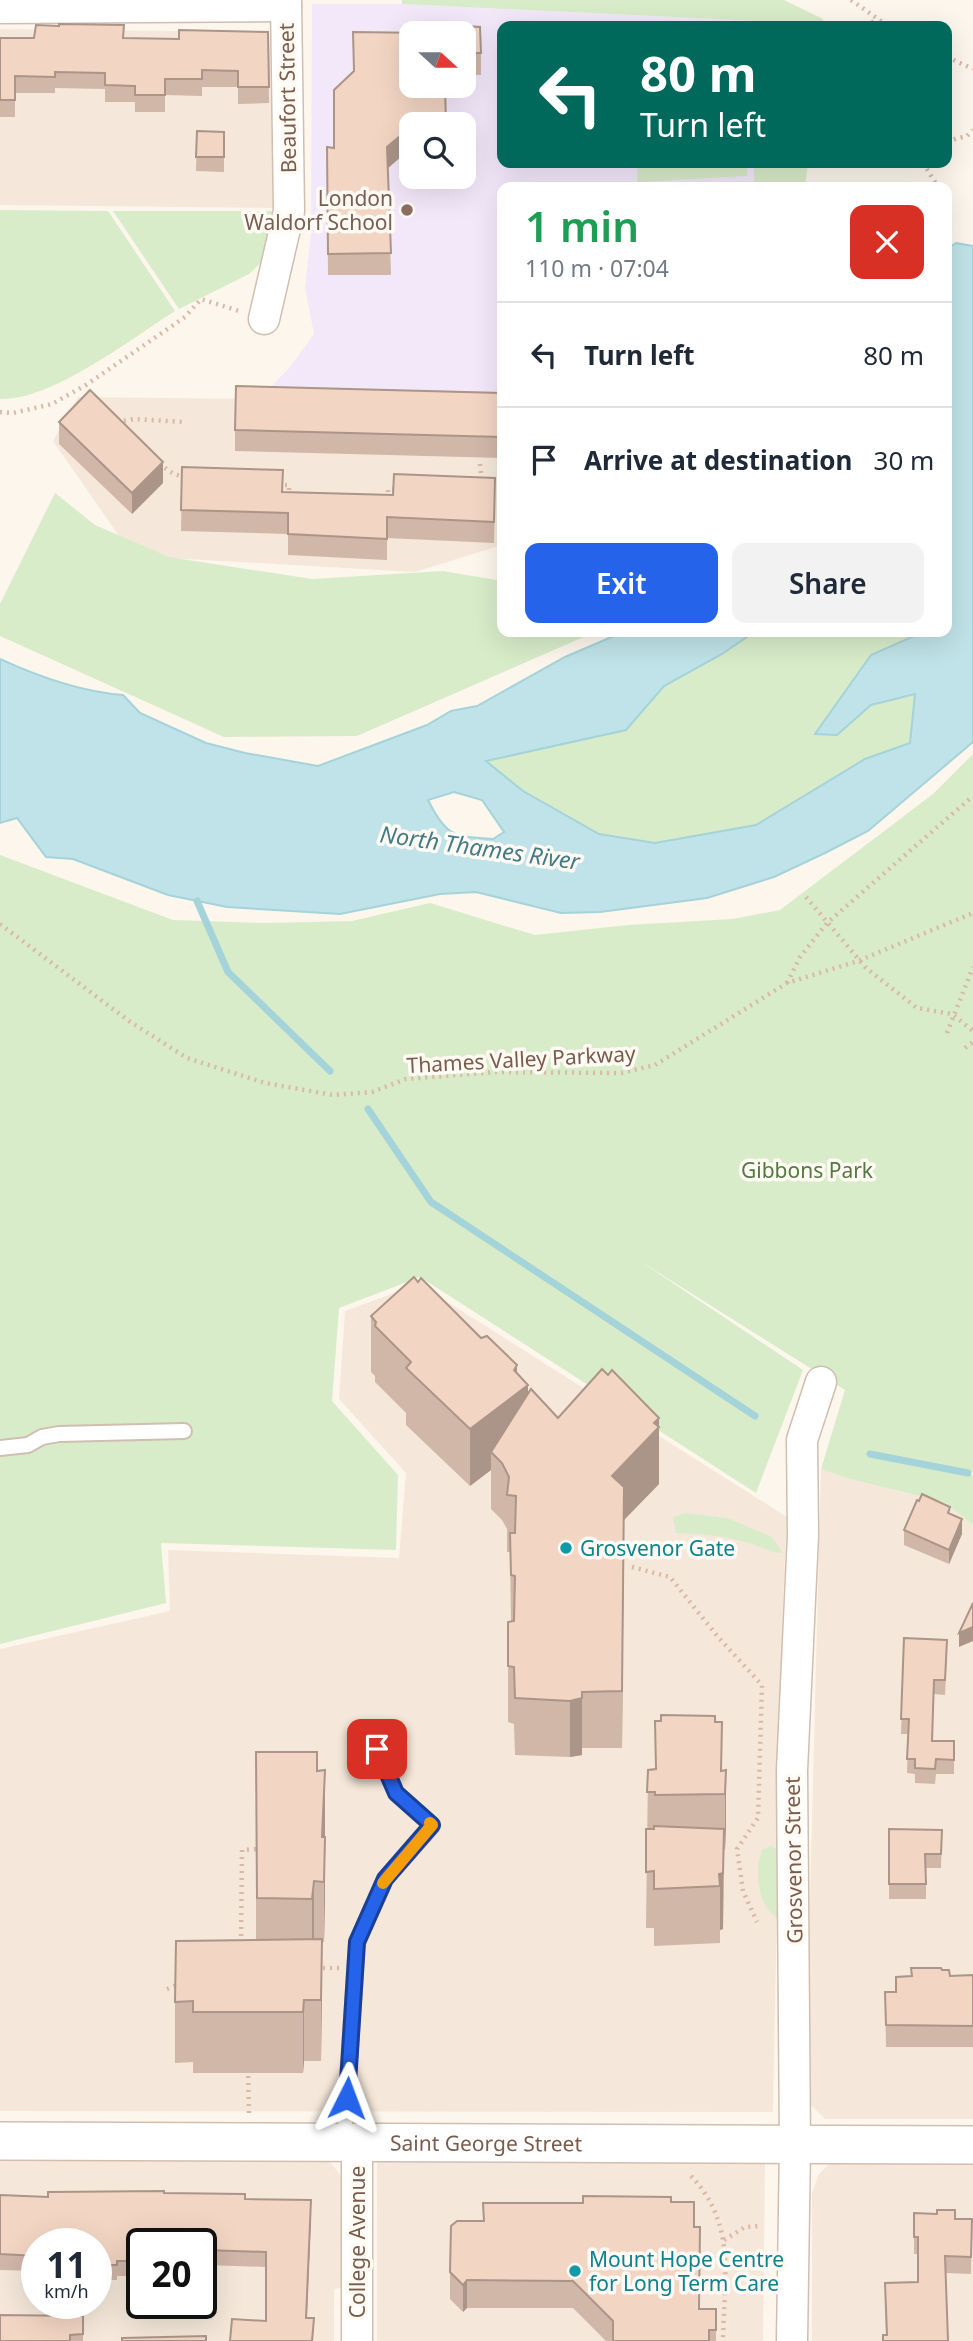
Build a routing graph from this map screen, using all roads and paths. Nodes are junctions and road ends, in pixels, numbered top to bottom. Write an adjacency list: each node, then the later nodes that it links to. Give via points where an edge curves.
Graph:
1 (851, 0): 4 (path)
2 (286, 3): 3 (street); 11 (street, Beaufort Street, via 289,211)
3 (0, 8)
4 (878, 19): 5 (path); 6 (path)
5 (875, 21)
6 (881, 21)
7 (952, 59): 8 (path)
8 (973, 69)
9 (973, 130): 10 (path)
10 (952, 140)
11 (264, 319): 12 (path, via 201,299 185,317 86,385 52,404)
12 (0, 412)
13 (184, 422): 14 (path, via 134,419 110,423)
14 (117, 429)
15 (157, 463): 17 (path)
16 (480, 464): 20 (path)
17 (192, 479)
18 (275, 485): 21 (path, via 289,485)
19 (402, 489): 22 (path, via 388,489)
20 (484, 493)
21 (289, 505)
22 (388, 509)
23 (973, 796): 26 (path)
24 (806, 897): 26 (path)
25 (973, 913): 28 (path, Thames Valley Parkway)
26 (827, 923): 28 (path); 30 (path, via 800,957)
27 (0, 924): 30 (path, Thames Valley Parkway, via 128,1021 187,1058 265,1083 333,1095 372,1092 406,1079 496,1072 621,1073 654,1065)
28 (858, 961): 30 (path, Thames Valley Parkway); 31 (path, via 917,1008)
29 (973, 967): 31 (path)
30 (787, 984)
31 (952, 1014): 32 (path); 33 (path)
32 (973, 1031)
33 (947, 1032)
34 (973, 1042): 35 (path)
35 (965, 1048)
36 (821, 1382): 52 (street, Grosvenor Street, via 802,1440 803,1558 792,1770)
37 (184, 1431): 38 (lane, via 59,1434 28,1445)
38 (0, 1448)
39 (632, 1567): 42 (path, via 670,1577 762,1685 758,1818 737,1849 743,1891)
40 (377, 1749): 51 (lane, via 396,1793 432,1825 385,1879 357,1942)
41 (256, 1849): 43 (path, via 242,1850)
42 (757, 1922)
43 (241, 1954)
44 (315, 1968): 45 (path)
45 (340, 1968)
46 (186, 1982): 47 (path)
47 (167, 1989)
48 (248, 2063): 50 (path)
49 (0, 2141): 50 (street, Saint George Street)
50 (249, 2142): 51 (street, Saint George Street)
51 (351, 2142): 52 (street, Saint George Street); 57 (street, College Avenue)
52 (795, 2144): 53 (street, Saint George Street); 59 (street, Grosvenor Street)
53 (973, 2145)
54 (691, 2176): 56 (path, via 716,2210)
55 (759, 2226): 56 (path, via 745,2227)
56 (724, 2240): 58 (path)
57 (357, 2341)
58 (723, 2341)
59 (792, 2341)

